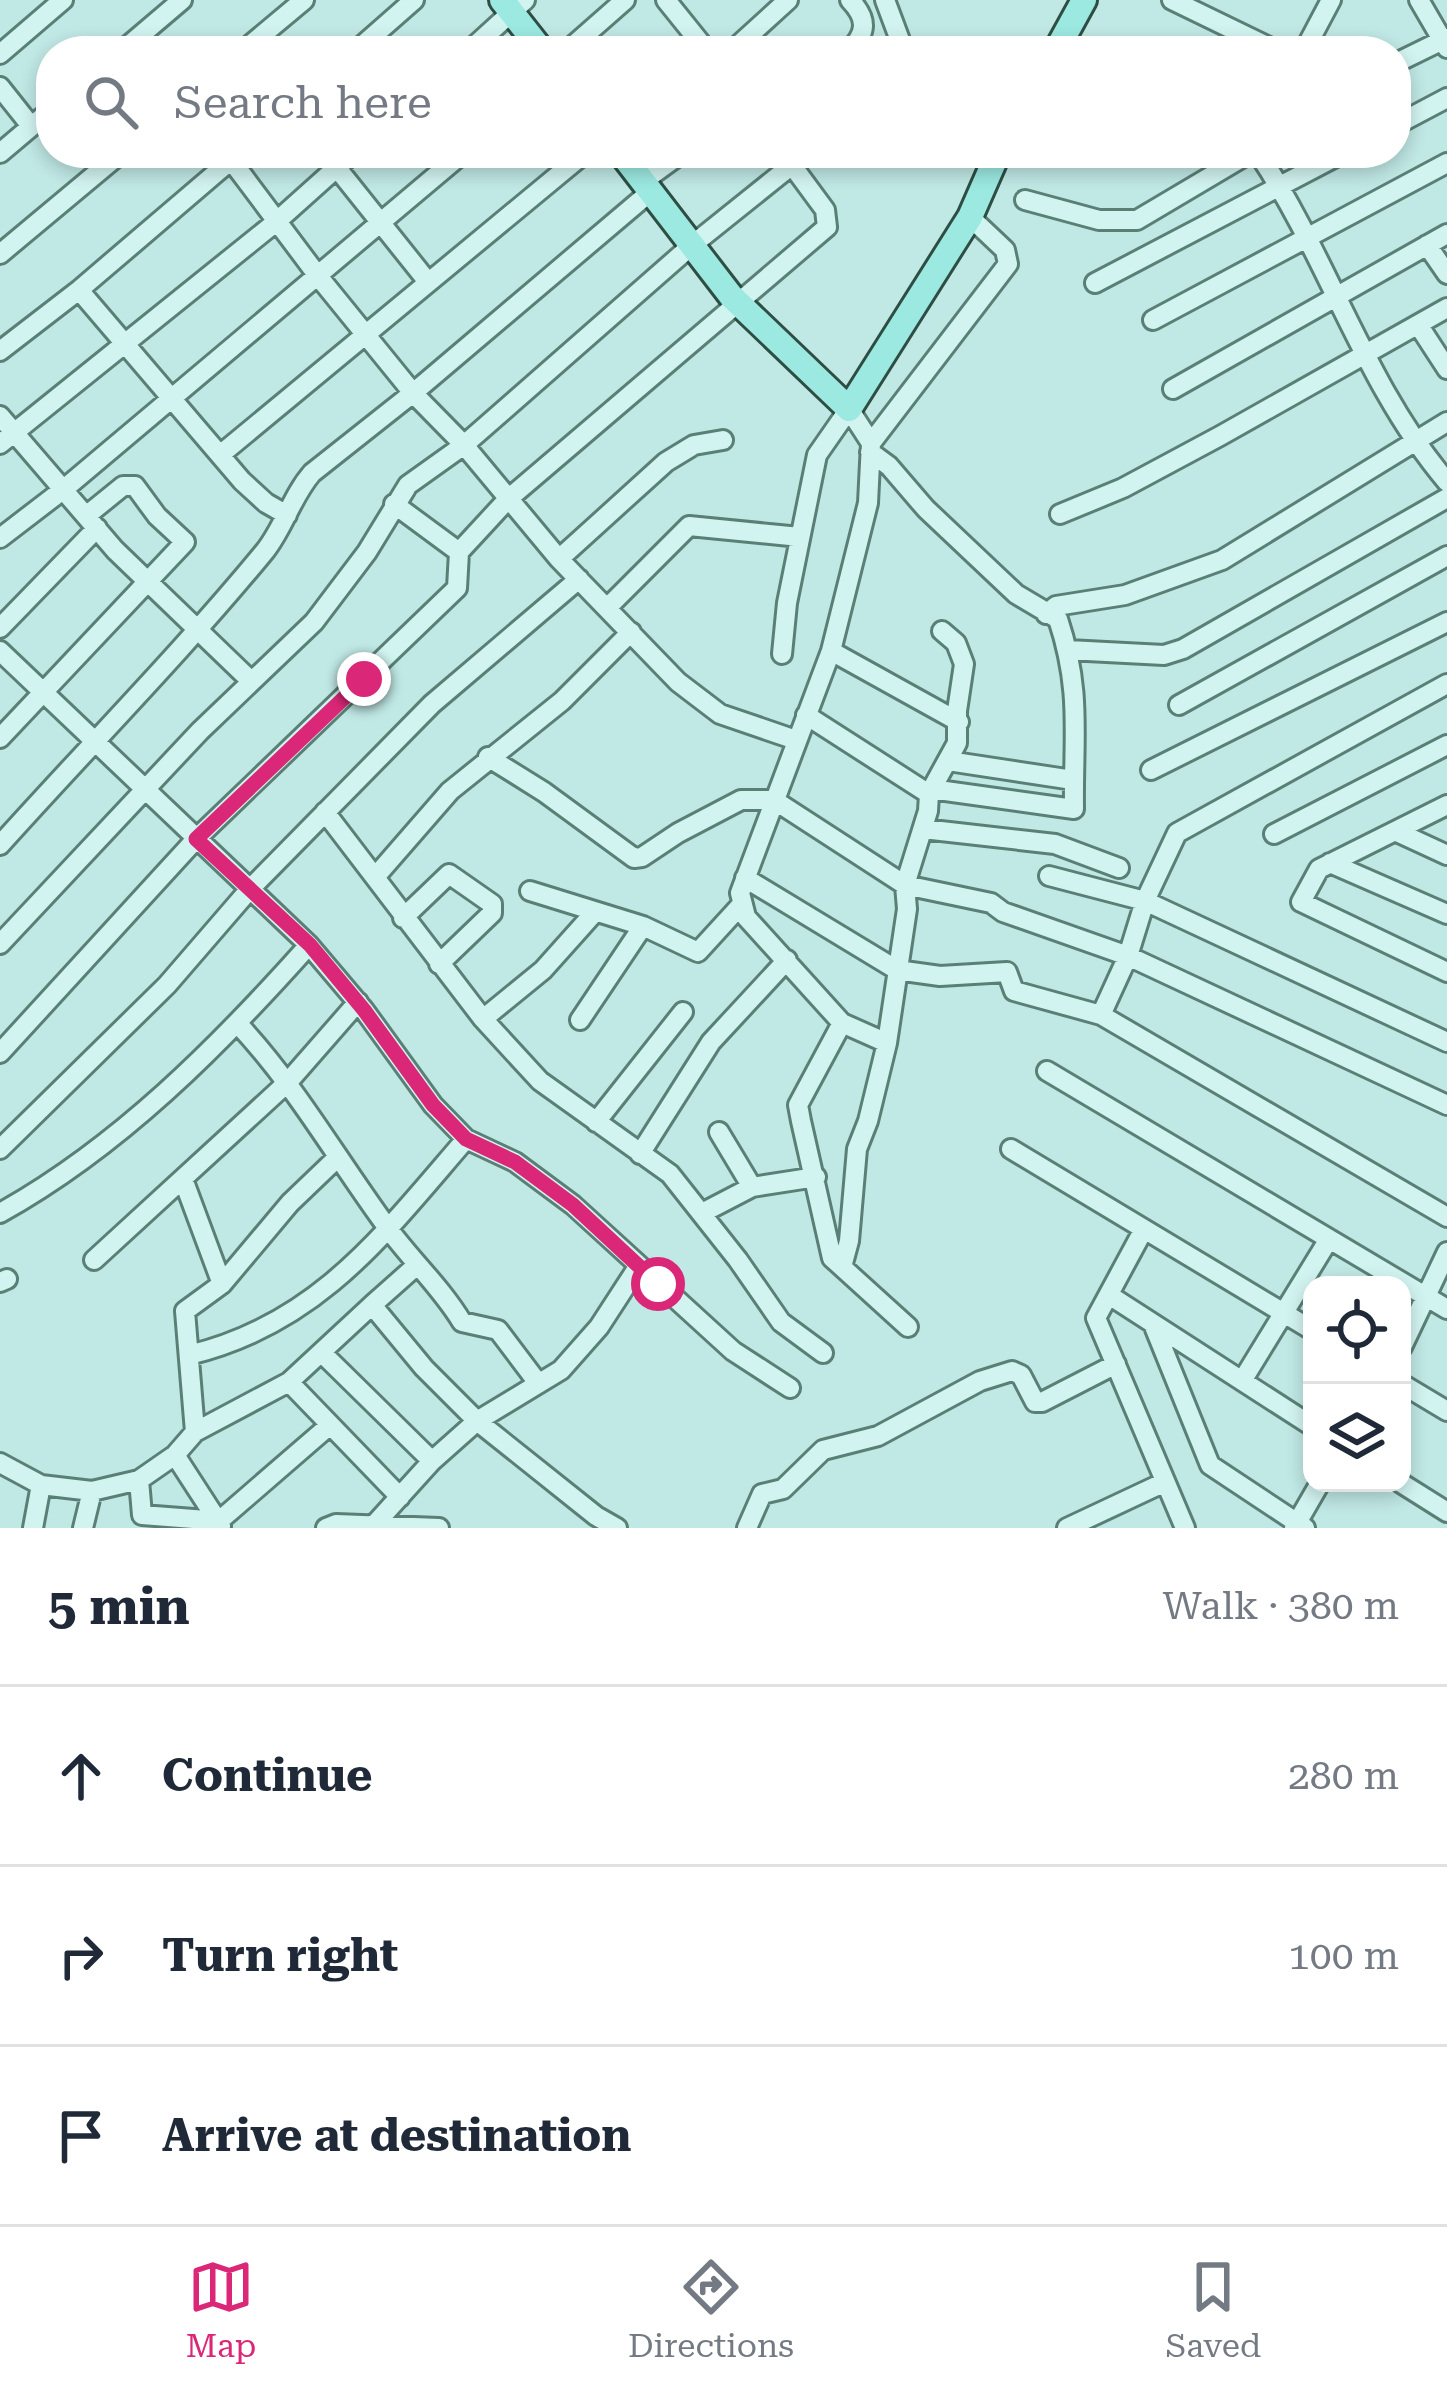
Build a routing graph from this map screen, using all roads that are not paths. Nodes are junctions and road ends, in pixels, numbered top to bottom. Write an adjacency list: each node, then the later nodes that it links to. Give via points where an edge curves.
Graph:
1 (63, 0): 29 (street)
2 (182, 0): 15 (street)
3 (304, 0): 16 (street)
4 (414, 0): 17 (street)
5 (625, 0): 20 (street)
6 (665, 0): 21 (street)
7 (788, 0): 22 (street)
8 (885, 0): 24 (street)
9 (1084, 0): 25 (main road)
10 (1172, 0): 26 (street)
11 (1330, 0): 27 (street)
12 (1419, 0): 28 (street)
13 (862, 3): 23 (street)
14 (513, 4): 18 (street); 19 (main road)
15 (140, 36)
16 (261, 36)
17 (373, 36)
18 (483, 36)
19 (533, 36)
20 (584, 36)
21 (690, 36)
22 (748, 36)
23 (862, 36)
24 (898, 36)
25 (1064, 36)
26 (1246, 36)
27 (1314, 36)
28 (1446, 42): 30 (street)
29 (0, 54)
30 (1411, 57)
31 (0, 87): 35 (street)
32 (1447, 98): 33 (street)
33 (1411, 117)
34 (36, 123): 35 (street)
35 (32, 127): 36 (street)
36 (0, 153)
37 (1447, 163): 60 (street)
38 (103, 168): 63 (street)
39 (222, 168): 68 (street)
40 (242, 168): 57 (street)
41 (324, 168): 57 (street)
42 (337, 168): 58 (street)
43 (446, 168): 58 (street)
44 (567, 168): 66 (street)
45 (631, 168): 54 (main road)
46 (666, 168): 54 (street)
47 (778, 168): 62 (street)
48 (795, 168): 70 (street, via 825,210 826,227)
49 (989, 168): 56 (main road)
50 (1228, 168): 55 (street, via 1137,220 1099,220)
51 (1266, 168): 53 (street)
52 (1314, 168): 53 (street)
53 (1280, 186): 60 (street); 67 (street)
54 (645, 188): 62 (main road); 80 (street)
55 (1024, 200)
56 (970, 217): 82 (main road); 89 (street, via 1005,250 1008,264)
57 (276, 222): 65 (street); 75 (street)
58 (381, 223): 65 (street); 66 (street)
59 (1447, 234): 61 (street)
60 (1305, 239): 69 (street); 72 (street)
61 (1427, 245): 64 (street); 69 (street)
62 (691, 247): 70 (main road); 88 (street)
63 (0, 254)
64 (1447, 274)
65 (318, 276): 74 (street); 81 (street)
66 (428, 282): 74 (street)
67 (1095, 283)
68 (79, 290): 75 (street); 76 (street)
69 (1334, 297): 77 (street); 79 (street)
70 (738, 303): 82 (main road); 94 (street)
71 (1447, 308): 73 (street)
72 (1153, 320)
73 (1419, 326): 77 (street); 78 (street)
74 (366, 334): 80 (street); 90 (street)
75 (124, 344): 81 (street); 85 (street)
76 (0, 351)
77 (1364, 357): 87 (street); 96 (street)
78 (1447, 369)
79 (1173, 389)
80 (413, 393): 88 (street); 97 (street, via 312,472)
81 (172, 399): 90 (street); 92 (street)
82 (849, 409): 89 (street); 99 (street, via 817,455)
83 (0, 416): 85 (street)
84 (1447, 422): 87 (street)
85 (7, 438): 92 (street)
86 (724, 440): 103 (street, via 666,462)
87 (1412, 441): 91 (street); 107 (street, via 1222,560)
88 (464, 446): 94 (street); 95 (street)
89 (871, 448): 107 (street, via 926,509); 115 (street, via 868,503)
90 (220, 455): 97 (street)
91 (1447, 482)
92 (64, 489): 98 (street); 100 (street)
93 (1447, 498): 113 (street, via 1183,649 1164,656)
94 (507, 500): 101 (street); 103 (street)
95 (394, 504): 101 (street); 117 (street, via 314,622)
96 (1060, 514)
97 (287, 515): 110 (street)
98 (92, 522): 105 (street); 105 (street, via 123,486 135,486 182,536 183,547); 109 (street)
99 (800, 537): 106 (street, via 689,526); 116 (street)
100 (0, 538)
101 (458, 552): 139 (street, via 457,588)
102 (1447, 556): 120 (street)
103 (559, 559): 104 (street)
104 (580, 579): 106 (street); 135 (street, via 432,704)
105 (149, 584): 110 (street); 119 (street)
106 (607, 608): 112 (street)
107 (1046, 614): 113 (street, via 1058,619)
108 (1447, 622): 129 (street)
109 (0, 628)
110 (200, 630): 117 (street); 125 (street)
111 (942, 631): 122 (street, via 964,664)
112 (631, 632): 124 (street, via 720,714); 127 (street, via 562,701)
113 (1068, 650): 130 (street, via 1077,701)
114 (0, 651): 119 (street)
115 (831, 651): 121 (street); 122 (street)
116 (782, 654)
117 (250, 681): 131 (street)
118 (1447, 684): 150 (street, via 1177,833)
119 (44, 690): 123 (street); 125 (street)
120 (1179, 705)
121 (806, 715): 124 (street); 132 (street)
122 (959, 722): 128 (street)
123 (0, 738)
124 (796, 740): 133 (street)
125 (93, 741): 131 (street); 140 (street)
126 (1447, 745): 138 (street)
127 (488, 758): 133 (street, via 634,858 741,800); 144 (street)
128 (948, 760): 130 (street); 132 (street)
129 (1151, 770)
130 (1073, 780): 132 (street, via 1072,810)
131 (145, 790): 139 (street); 156 (street)
132 (930, 792): 136 (street)
133 (774, 800): 146 (street); 147 (street)
134 (1447, 805): 137 (street)
135 (325, 812): 144 (street); 148 (street)
136 (923, 830): 143 (street, via 1055,844); 147 (street)
137 (1395, 831): 141 (street); 142 (street)
138 (1274, 834)
139 (196, 839): 148 (street); 172 (street)
140 (0, 845)
141 (1447, 855)
142 (1330, 863): 153 (street); 162 (street, via 1318,869 1301,902)
143 (1119, 868)
144 (376, 876): 154 (street)
145 (1049, 876): 150 (street)
146 (745, 878): 151 (street); 161 (street)
147 (905, 885): 158 (street, via 991,903); 161 (street)
148 (249, 890): 157 (street); 179 (street, via 166,985)
149 (530, 891): 152 (street)
150 (1145, 901): 158 (street); 170 (street)
151 (741, 905): 155 (street, via 698,952); 159 (street)
152 (594, 913): 155 (street); 166 (street, via 543,970)
153 (1447, 914)
154 (403, 918): 160 (street); 160 (street, via 448,874 492,904 493,913)
155 (643, 926): 167 (street)
156 (0, 944)
157 (310, 945): 163 (street); 169 (street)
158 (1128, 956): 165 (street); 175 (street)
159 (787, 961): 168 (street); 181 (street, via 711,1042)
160 (440, 964): 166 (street)
161 (897, 970): 165 (street, via 1006,972 1014,992); 171 (street)
162 (1447, 972)
163 (358, 1002): 174 (street); 178 (street)
164 (683, 1012): 176 (street)
165 (1101, 1015): 188 (street)
166 (483, 1019): 176 (street, via 540,1081)
167 (580, 1020)
168 (842, 1023): 171 (street); 183 (street, via 798,1106)
169 (238, 1024): 174 (street); 186 (street, via 68,1173)
170 (1447, 1042)
171 (887, 1043): 196 (street, via 857,1149)
172 (0, 1052)
173 (1048, 1071): 191 (street)
174 (289, 1082): 182 (street); 184 (street)
175 (1447, 1106)
176 (596, 1122): 181 (street)
177 (719, 1132): 185 (street)
178 (466, 1139): 189 (street); 195 (street, via 515,1162 573,1205)
179 (0, 1149)
180 (1011, 1149): 190 (street)
181 (640, 1154): 187 (street, via 670,1174)
182 (338, 1157): 189 (street); 197 (street)
183 (816, 1177): 185 (street); 196 (street, via 832,1258)
184 (183, 1179): 193 (street); 197 (street)
185 (752, 1187): 187 (street)
186 (0, 1213)
187 (702, 1213): 207 (street, via 781,1322)
188 (1447, 1217)
189 (388, 1229): 194 (street); 209 (street, via 289,1317)
190 (1144, 1229): 198 (street); 202 (street)
191 (1329, 1239): 199 (street); 202 (street)
192 (1447, 1252): 199 (street)
193 (94, 1260)
194 (417, 1265): 200 (street); 213 (street, via 462,1322 498,1330)
195 (638, 1267): 213 (street, via 599,1328); 214 (street)
196 (842, 1268): 205 (street)
197 (222, 1284): 209 (street, via 185,1311)
198 (1109, 1295): 203 (street); 210 (street, via 1096,1318)
199 (1426, 1297): 201 (street); 206 (street)
200 (372, 1305): 208 (street); 218 (street)
201 (1447, 1310)
202 (1283, 1313): 204 (street); 211 (street)
203 (1153, 1324): 211 (street); 234 (street, via 1210,1466)
204 (1303, 1325)
205 (908, 1327)
206 (1411, 1328)
207 (823, 1353)
208 (323, 1354): 212 (street); 222 (street)
209 (189, 1355): 220 (street)
210 (1116, 1364): 225 (street); 241 (street, via 1042,1402 1012,1371 878,1436 824,1450 782,1489 762,1494)
211 (1242, 1381): 217 (street)
212 (289, 1382): 219 (street); 220 (street)
213 (538, 1383): 218 (street)
214 (790, 1388)
215 (1411, 1389): 216 (street)
216 (1447, 1411)
217 (1303, 1420)
218 (477, 1421): 222 (street); 240 (street)
219 (330, 1425): 230 (street); 232 (street)
220 (195, 1432): 221 (street)
221 (176, 1455): 224 (street); 232 (street)
222 (433, 1460): 230 (street)
223 (0, 1463): 226 (street)
224 (139, 1480): 228 (street); 232 (street, via 142,1515)
225 (1166, 1482): 242 (street); 243 (street)
226 (41, 1485): 228 (street); 236 (street)
227 (1411, 1489): 231 (street)
228 (92, 1491): 237 (street)
229 (1315, 1492): 234 (street)
230 (400, 1497): 233 (street)
231 (1447, 1512)
232 (220, 1524)
233 (374, 1526): 235 (street); 238 (street)
234 (1298, 1526)
235 (405, 1527): 239 (street)
236 (33, 1528)
237 (83, 1528)
238 (326, 1528)
239 (440, 1528)
240 (617, 1528)
241 (747, 1528)
242 (1067, 1528)
243 (1185, 1528)

